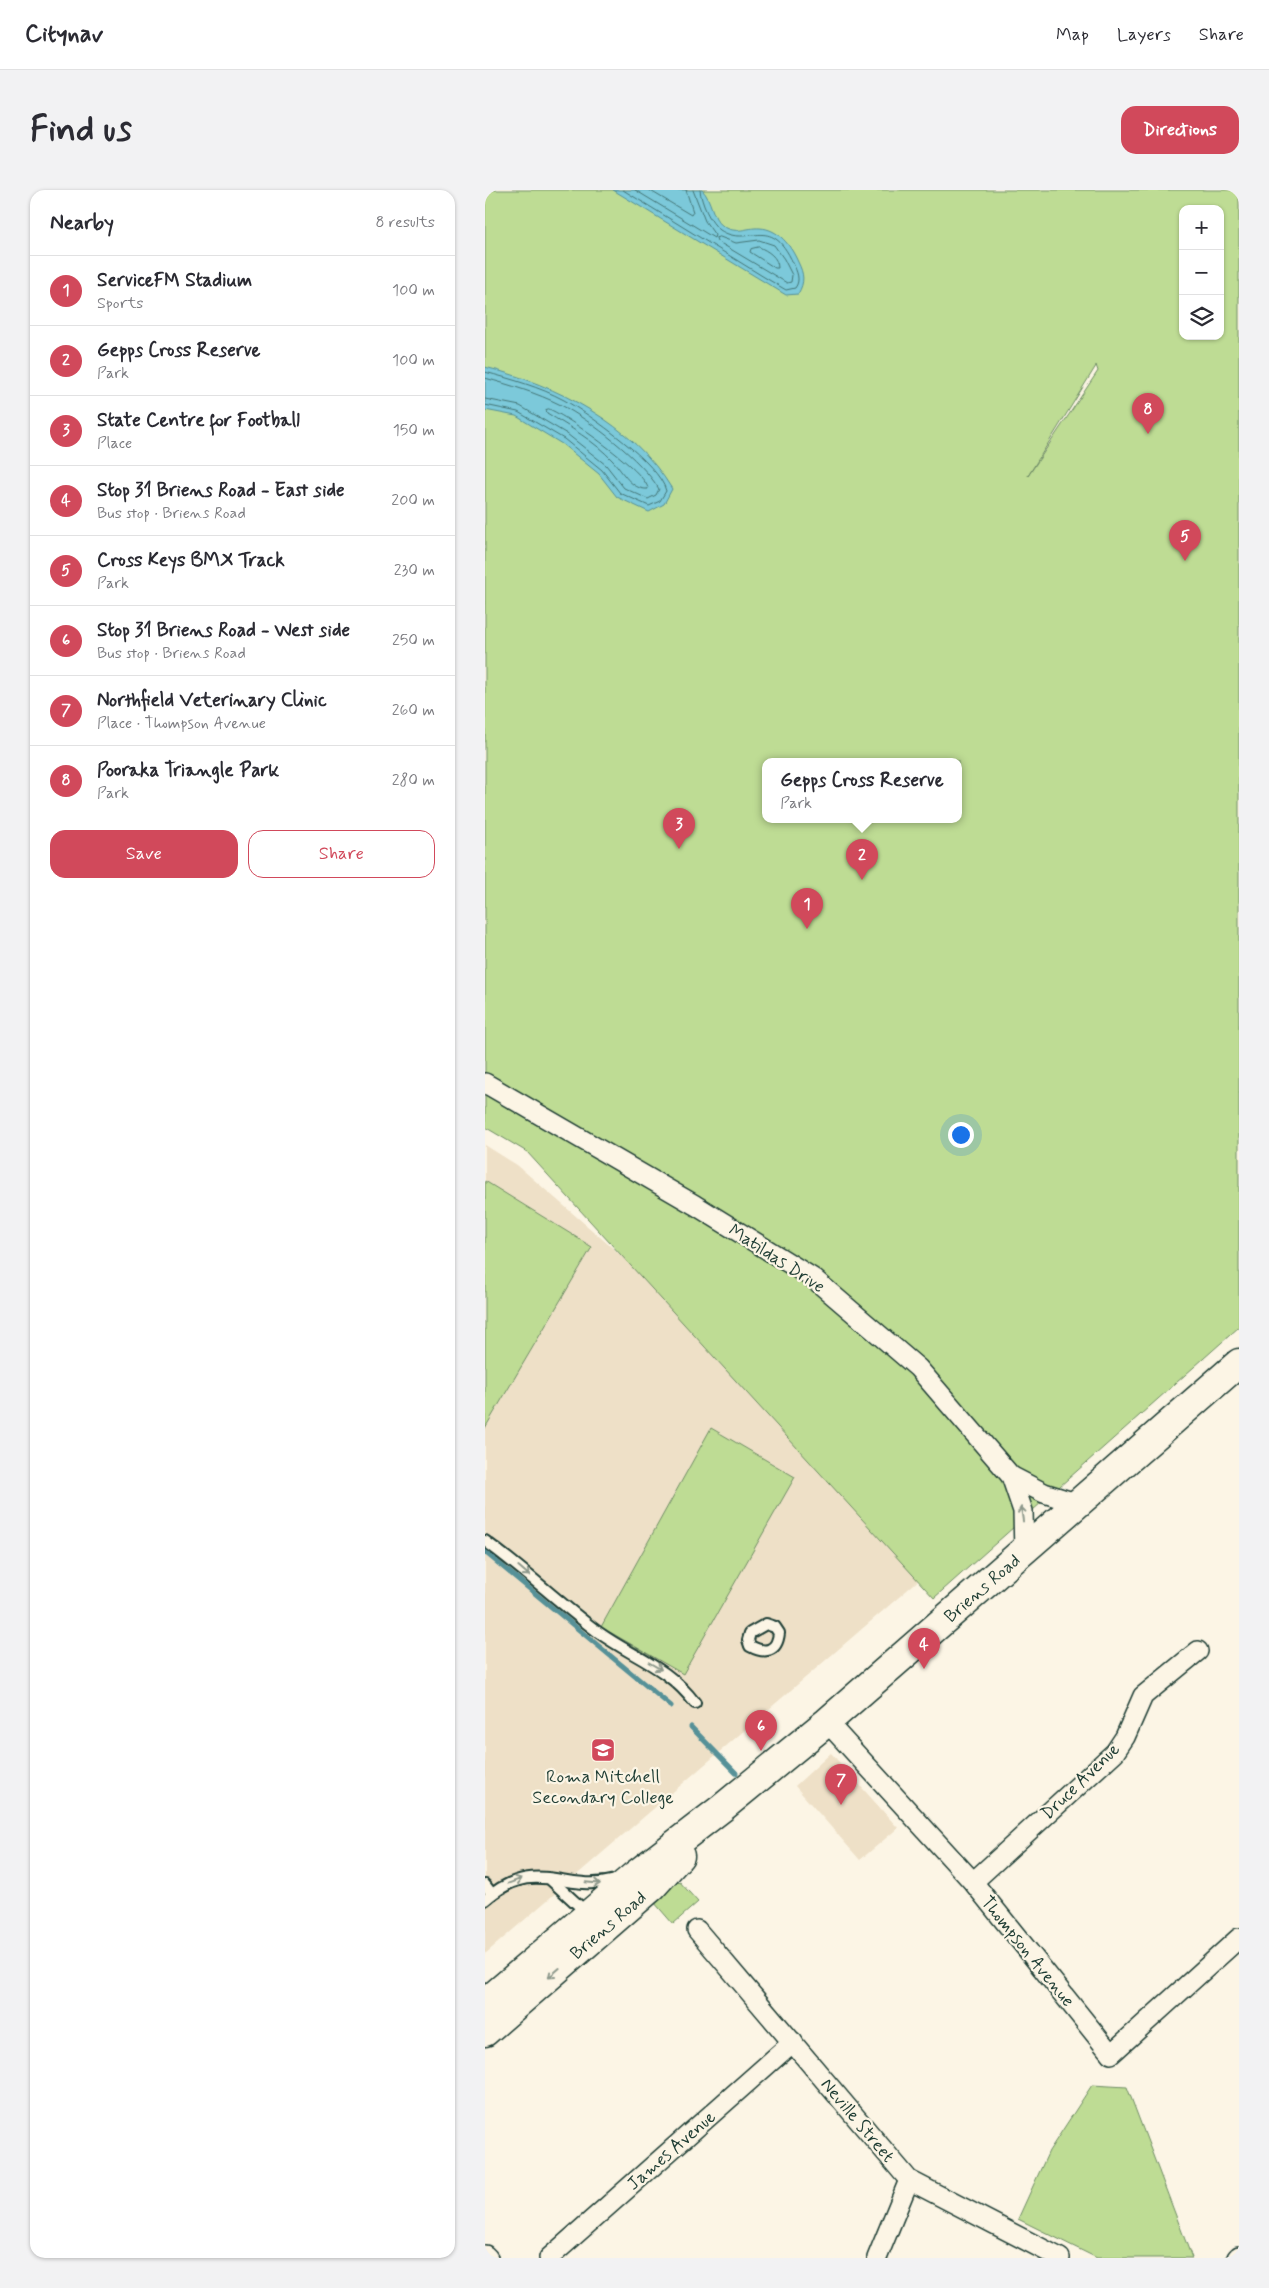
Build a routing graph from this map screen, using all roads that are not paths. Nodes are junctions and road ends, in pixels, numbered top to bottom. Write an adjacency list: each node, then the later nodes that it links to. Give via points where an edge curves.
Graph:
1 (485, 1083): 3 (street, Matildas Drive, via 695,1204 813,1278 918,1368)
2 (1239, 1363): 4 (main road, Briens Road)
3 (1011, 1476): 4 (street, via 1044,1493); 6 (street, Matildas Drive, one-way to 3, via 1023,1511)
4 (1079, 1504): 6 (main road, Briens Road)
5 (485, 1541): 8 (lane, one-way to 8, via 605,1638 666,1672)
6 (1024, 1552): 9 (main road, Briens Road)
7 (1198, 1651): 13 (street, Druce Avenue, via 1143,1696 1125,1738 1115,1752)
8 (695, 1703)
9 (827, 1722): 10 (main road, Briens Road); 13 (street, Thompson Avenue)
10 (722, 1808): 11 (main road, Briens Road); 19 (main road, Briens Road, via 652,1888)
11 (635, 1875): 12 (lane, one-way to 11, via 602,1884); 16 (main road, Briens Road)
12 (550, 1879): 15 (lane, one-way to 12, via 514,1881 532,1876); 16 (lane)
13 (973, 1882): 18 (street, Thompson Avenue, via 1111,2054)
14 (485, 1885): 15 (lane)
15 (489, 1897)
16 (588, 1914): 19 (lane); 20 (main road, Briens Road)
17 (697, 1930): 22 (street, Neville Street)
18 (1239, 1938)
19 (590, 1941): 21 (main road, Briens Road, one-way to 21)
20 (485, 2003)
21 (485, 2032)
22 (793, 2042): 23 (street, Neville Street); 27 (street, James Avenue)
23 (909, 2180): 25 (street, Neville Street); 28 (street)
24 (485, 2255): 26 (street)
25 (1057, 2257)
26 (488, 2258)
27 (549, 2258)
28 (877, 2258)

